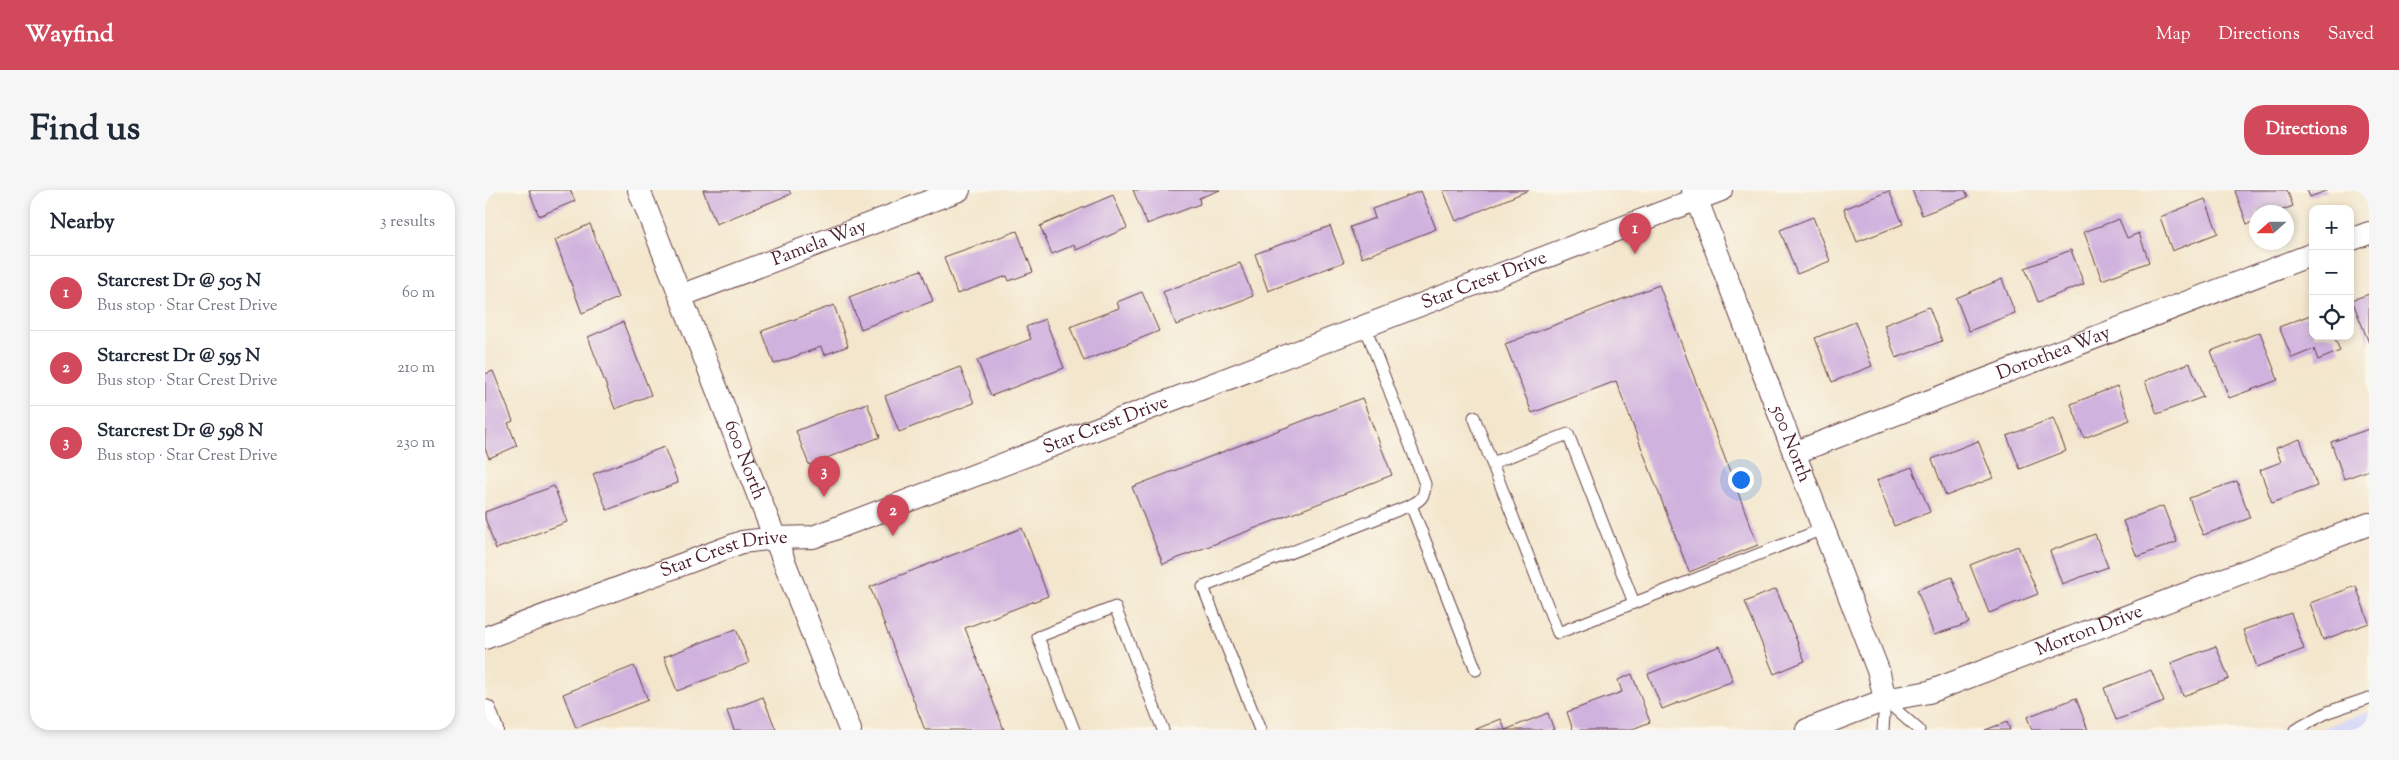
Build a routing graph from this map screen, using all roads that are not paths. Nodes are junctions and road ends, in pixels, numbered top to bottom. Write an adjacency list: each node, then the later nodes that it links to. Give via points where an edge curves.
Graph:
1 (639, 190): 8 (street, 600 North)
2 (959, 190): 8 (street, Pamela Way)
3 (1721, 190): 4 (street, Star Crest Drive)
4 (1695, 195): 9 (street, Star Crest Drive); 11 (street, 500 North)
5 (2369, 233): 6 (street)
6 (2354, 239)
7 (2309, 256): 11 (street, Dorothea Way)
8 (680, 296): 16 (street, 600 North)
9 (1365, 326): 13 (lane, via 1425,484 1425,494); 16 (street, Star Crest Drive, via 813,537)
10 (1474, 417): 12 (lane)
11 (1794, 452): 15 (street, 500 North)
12 (1492, 463): 17 (lane, via 1567,434); 17 (lane, via 1558,633)
13 (1411, 505): 19 (lane); 27 (lane, via 1203,586)
14 (2369, 524): 21 (street, Morton Drive, via 1929,692)
15 (1823, 530): 17 (lane); 21 (street, 500 North, via 1879,673)
16 (775, 538): 18 (street, Star Crest Drive, via 742,542); 24 (street, 600 North)
17 (1634, 603)
18 (485, 638)
19 (1476, 670)
20 (2369, 698): 31 (lane, via 2328,712)
21 (1885, 700): 28 (street, Morton Drive); 29 (lane); 30 (lane)
22 (485, 711): 23 (street)
23 (492, 730)
24 (851, 730)
25 (1074, 730): 26 (lane, via 1038,637 1115,607)
26 (1163, 730)
27 (1260, 730)
28 (1807, 730)
29 (1883, 730)
30 (1919, 730)
31 (2295, 730)

